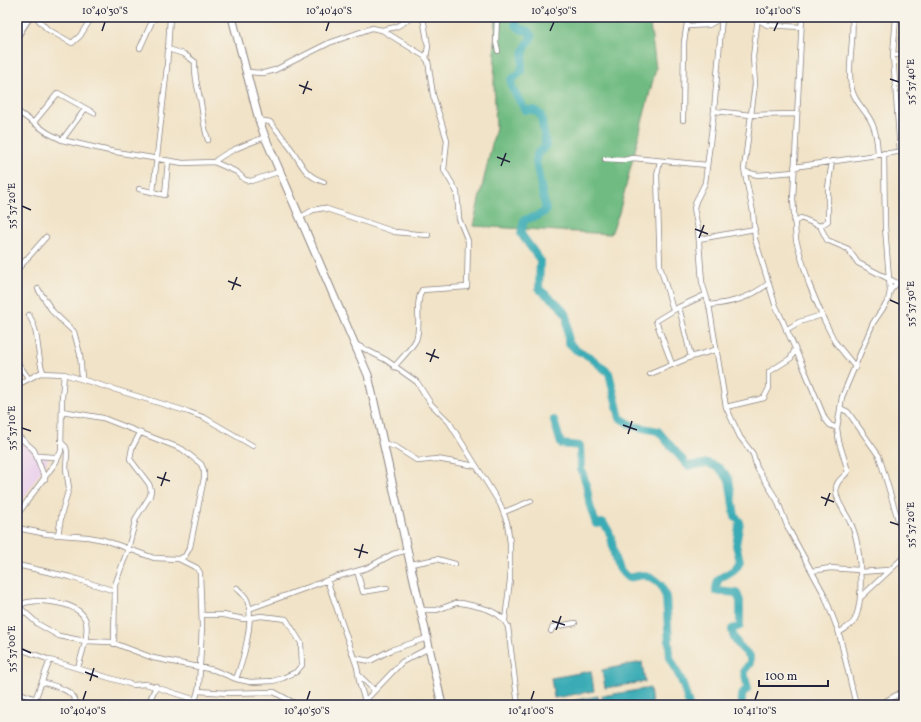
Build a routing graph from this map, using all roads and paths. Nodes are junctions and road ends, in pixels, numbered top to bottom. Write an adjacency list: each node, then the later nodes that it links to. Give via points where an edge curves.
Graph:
1 (27, 17): 20 (highway)
2 (36, 17): 3 (street, via 48,29 72,43 80,36)
3 (92, 17)
4 (154, 17): 21 (street)
5 (170, 17): 22 (street)
6 (232, 17): 27 (main road)
7 (413, 17): 19 (street, via 396,27)
8 (423, 17): 26 (street, via 428,46)
9 (497, 17): 23 (street)
10 (688, 17): 17 (street)
11 (721, 17): 17 (street, via 708,25); 30 (street)
12 (745, 17): 16 (street)
13 (802, 17): 18 (street)
14 (852, 17): 42 (street, via 852,89 857,102 874,127)
15 (896, 17): 25 (street)
16 (759, 18): 18 (street, via 771,25); 33 (street, via 753,57 755,84)
17 (687, 26): 35 (street, via 684,42)
18 (801, 27): 32 (street)
19 (382, 30): 26 (street); 27 (street, via 372,28 342,37 275,70 264,73)
20 (17, 34)
21 (140, 48)
22 (168, 49): 39 (street, via 184,54 195,62 194,76); 44 (street)
23 (498, 51)
24 (904, 54): 25 (street)
25 (893, 55): 40 (street)
26 (426, 59): 83 (street, via 433,95 447,140 444,170 457,192 459,219 468,241 467,287 422,290 418,299 420,316 415,341)
27 (246, 72): 34 (main road)
28 (85, 109): 31 (street); 36 (street, via 58,93); 38 (street)
29 (17, 111): 36 (street)
30 (714, 111): 33 (street); 49 (street)
31 (94, 113)
32 (797, 114): 33 (street); 50 (street)
33 (752, 115): 52 (street)
34 (259, 120): 37 (main road); 53 (street, via 270,122 301,166 314,179)
35 (683, 120)
36 (34, 122): 38 (street)
37 (265, 137): 48 (street, via 237,150 225,152); 51 (main road)
38 (62, 140): 44 (street)
39 (208, 140)
40 (902, 151): 41 (street)
41 (884, 153): 42 (street); 64 (street, via 884,227)
42 (878, 154): 47 (street)
43 (605, 158): 46 (street)
44 (157, 159): 45 (street); 55 (street)
45 (168, 161): 48 (street); 55 (street, via 165,195)
46 (660, 161): 49 (street); 73 (street, via 657,175 659,261)
47 (832, 161): 50 (street); 58 (street, via 828,188 828,220)
48 (214, 162): 51 (street, via 251,181)
49 (707, 165): 62 (street, via 705,186 694,205)
50 (794, 170): 52 (street, via 758,175); 57 (street)
51 (281, 171): 56 (main road)
52 (745, 172): 59 (street)
53 (324, 182)
54 (139, 189): 55 (street)
55 (153, 192)
56 (300, 217): 60 (street, via 324,208 395,232); 77 (main road)
57 (794, 222): 58 (street, via 801,218); 75 (street, via 796,240 809,284)
58 (820, 226): 64 (street, via 829,241 846,248 858,262)
59 (755, 229): 62 (street); 65 (street, via 756,244)
60 (428, 235)
61 (46, 237): 63 (street)
62 (699, 239): 70 (street, via 700,269)
63 (17, 270)
64 (889, 279): 66 (street); 69 (street)
65 (769, 283): 71 (street, via 740,300); 76 (street)
66 (897, 283): 67 (street); 69 (street)
67 (904, 284)
68 (38, 288): 88 (street, via 53,312 74,332 80,354)
69 (890, 291): 84 (street, via 888,301 867,337)
70 (705, 295): 71 (street); 72 (street)
71 (709, 305): 79 (street)
72 (679, 307): 73 (street); 80 (street)
73 (673, 310): 82 (street, via 656,323)
74 (29, 315): 85 (street, via 35,327)
75 (822, 316): 76 (street, via 799,322); 84 (street, via 835,342)
76 (786, 330): 78 (street)
77 (355, 344): 83 (street); 98 (main road, via 368,374)
78 (795, 349): 91 (street, via 791,358 769,372 769,388 764,398); 94 (street, via 825,419)
79 (716, 350): 80 (street); 91 (street)
80 (691, 357): 82 (street)
81 (17, 362): 89 (street)
82 (672, 364): 87 (street)
83 (394, 367): 102 (street, via 417,382 431,404 449,422)
84 (856, 368): 92 (street, via 846,387)
85 (43, 372): 86 (street); 89 (street)
86 (64, 374): 88 (street); 93 (street)
87 (650, 374)
88 (82, 378): 99 (street, via 205,418)
89 (29, 379): 90 (street)
90 (17, 385)
91 (726, 407): 119 (street, via 740,437 753,454 757,468 777,500 788,528)
92 (840, 408): 94 (street); 108 (street, via 848,412 879,456 899,523)
93 (62, 411): 95 (street, via 103,418); 97 (street)
94 (837, 428): 120 (street, via 848,471 837,484 837,499 851,522 859,556)
95 (140, 433): 110 (street, via 132,448 130,459 151,490 136,518); 113 (street, via 182,449 193,457 204,471 193,538 185,556)
96 (17, 434): 100 (street, via 30,444)
97 (62, 443): 101 (street); 109 (street, via 67,452 69,488)
98 (383, 443): 102 (street, via 396,447 418,461 437,459); 111 (main road)
99 (253, 446)
100 (38, 456): 101 (street); 103 (street)
101 (59, 456): 103 (street)
102 (476, 466): 105 (street)
103 (45, 479): 106 (street)
104 (531, 501): 105 (street)
105 (504, 512): 131 (street, via 510,551 510,580)
106 (17, 514)
107 (17, 528): 109 (street)
108 (904, 530)
109 (58, 535): 110 (street, via 88,537)
110 (128, 549): 113 (street, via 154,558); 124 (street)
111 (408, 550): 114 (main road); 118 (street)
112 (904, 557): 117 (street)
113 (179, 559): 129 (street, via 199,570)
114 (411, 564): 115 (street, via 437,559); 128 (main road)
115 (455, 564)
116 (17, 565): 124 (street, via 70,577)
117 (888, 570): 120 (street); 125 (street)
118 (357, 571): 121 (street); 123 (street, via 363,592)
119 (812, 571): 120 (street, via 830,568); 134 (street)
120 (859, 571): 125 (street)
121 (327, 580): 127 (street); 140 (street)
122 (237, 588): 127 (street)
123 (387, 588)
124 (114, 591): 137 (street)
125 (860, 598): 134 (street, via 853,623)
126 (18, 606): 136 (street, via 48,631); 136 (street, via 28,602 40,602 71,607 82,614 86,622)
127 (249, 608): 130 (street)
128 (422, 610): 131 (street, via 437,610 461,603 490,610); 135 (main road)
129 (202, 615): 130 (street); 142 (street)
130 (249, 618): 145 (street, via 242,662); 145 (street, via 261,616 286,619 301,643 302,665 296,672 273,681 250,682)
131 (505, 620): 162 (street)
132 (575, 624): 133 (street, via 553,626)
133 (551, 631)
134 (840, 633): 163 (street)
135 (427, 638): 139 (main road); 140 (street, via 391,650 370,661)
136 (85, 641): 137 (street, via 105,641); 143 (street)
137 (114, 644): 142 (street, via 153,658)
138 (17, 648): 141 (street)
139 (429, 648): 148 (street, via 402,662); 161 (main road)
140 (354, 658): 144 (street)
141 (50, 660): 143 (street); 146 (street)
142 (199, 667): 145 (street); 149 (street)
143 (78, 668): 147 (street, via 133,685)
144 (358, 674): 148 (street); 155 (street)
145 (236, 679)
146 (42, 682): 152 (street); 157 (street, via 68,692 74,697)
147 (156, 686): 153 (street); 158 (street)
148 (374, 690): 155 (street)
149 (198, 691): 153 (street); 160 (street, via 274,692 296,704)
150 (904, 691): 154 (street)
151 (17, 692): 152 (street)
152 (36, 699): 156 (street)
153 (196, 700): 159 (street)
154 (884, 702)
155 (363, 704)
156 (33, 705)
157 (76, 705)
158 (148, 705)
159 (194, 705)
160 (311, 705)
161 (442, 705)
162 (518, 705)
163 (856, 705)

